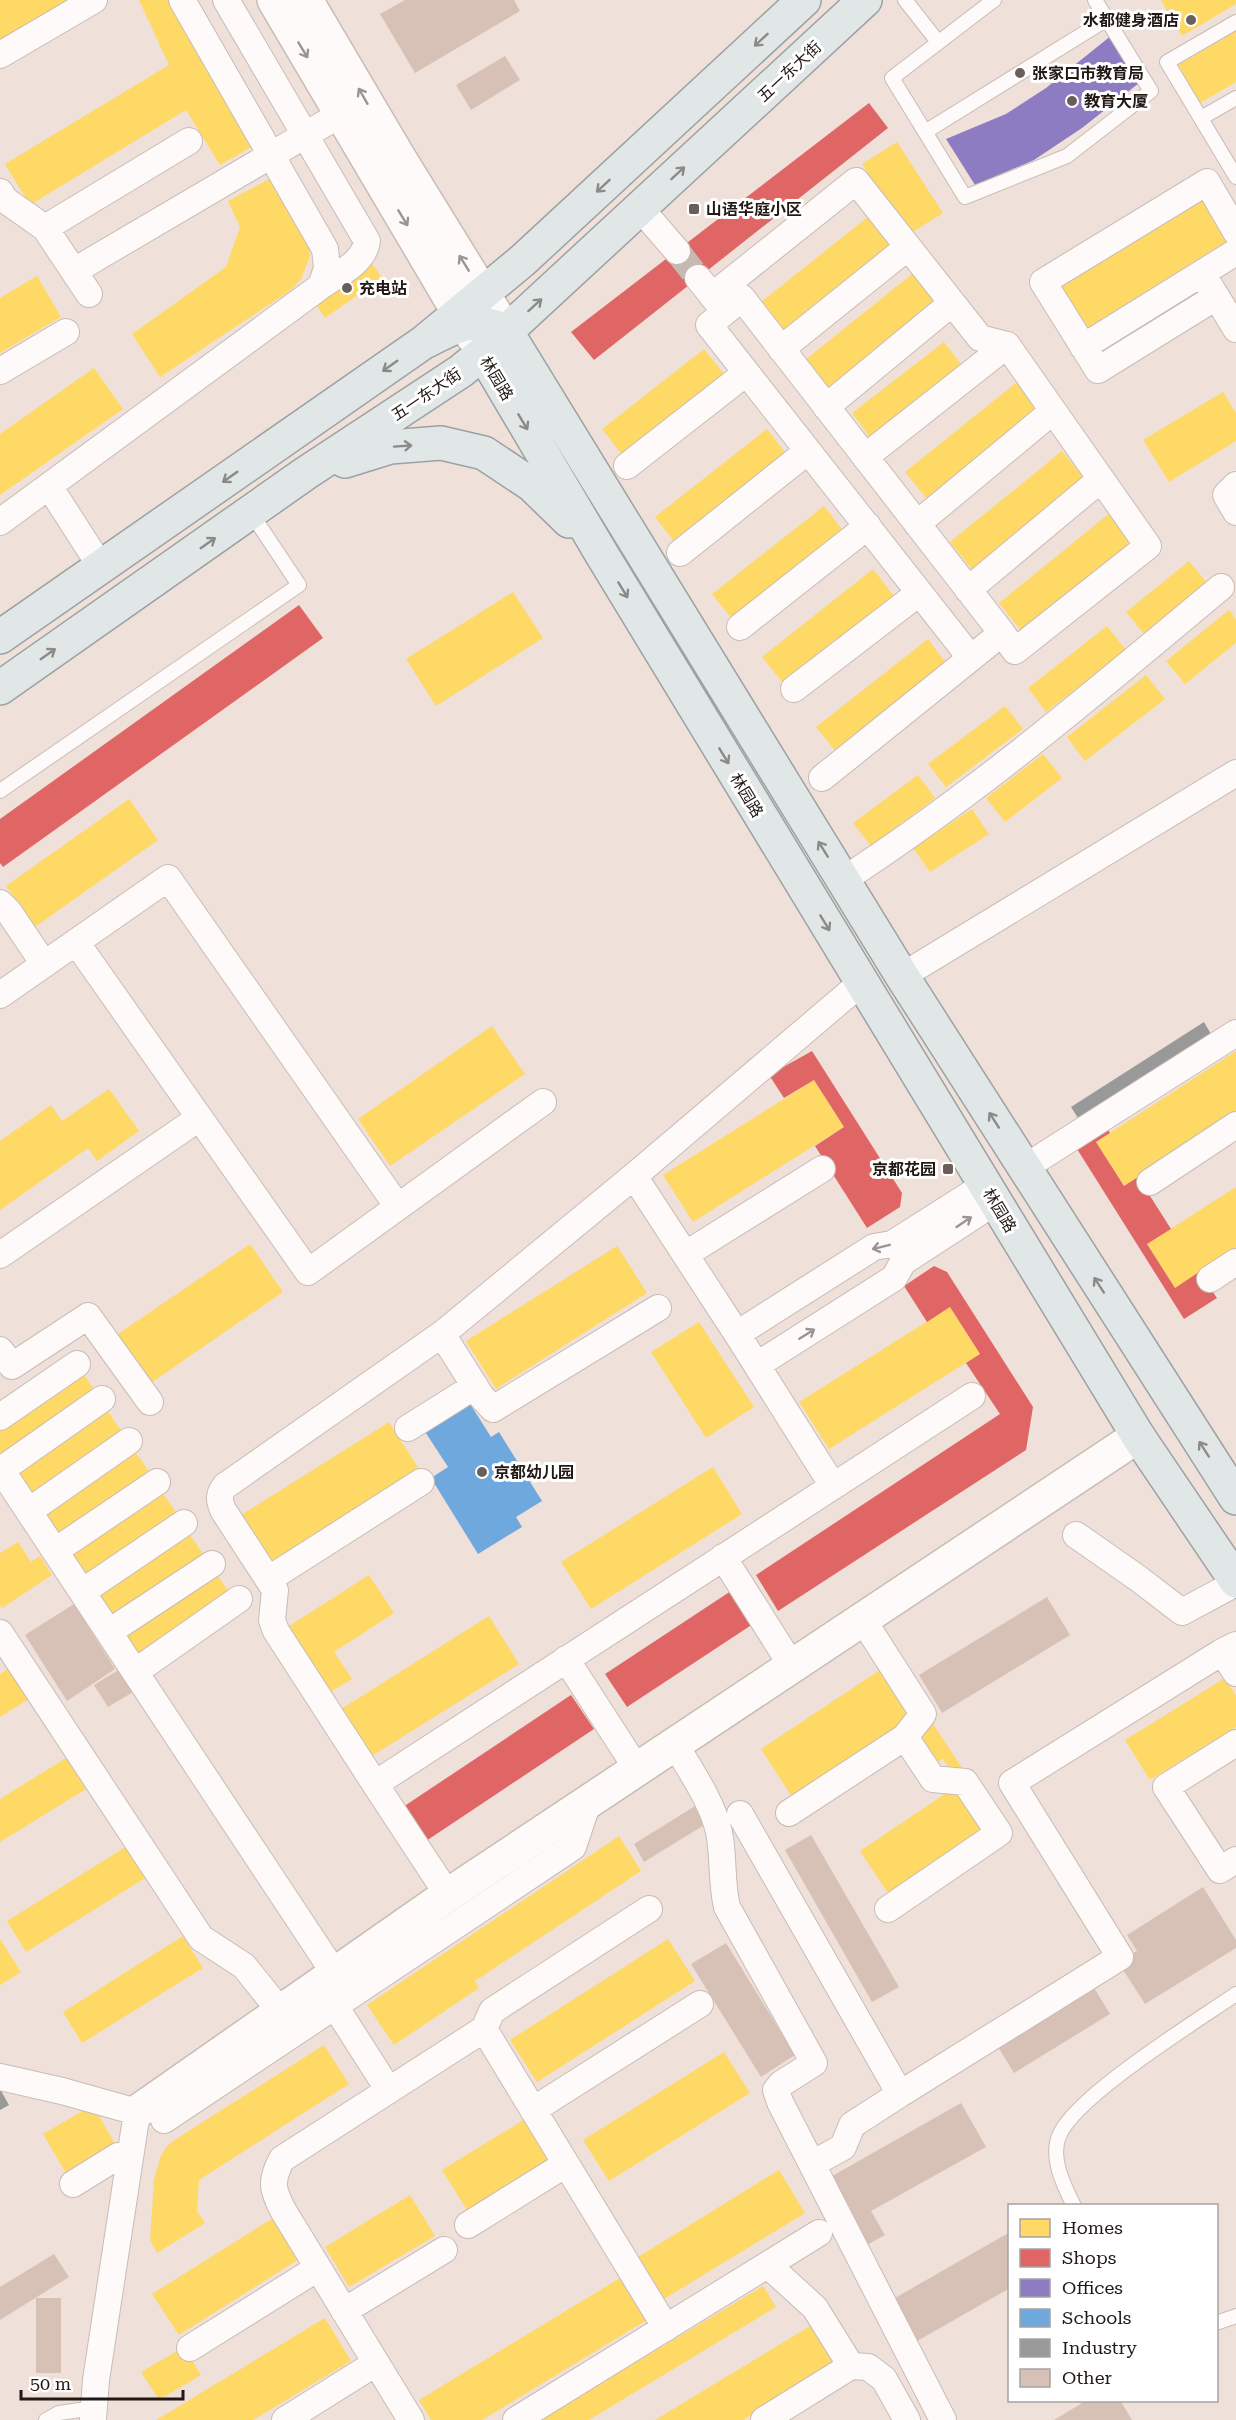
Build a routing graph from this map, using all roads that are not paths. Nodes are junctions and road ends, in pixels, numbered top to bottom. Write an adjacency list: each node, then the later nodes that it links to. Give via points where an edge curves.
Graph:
1 (94, 0): 14 (street)
2 (182, 0): 21 (street)
3 (226, 0): 19 (street)
4 (274, 0): 16 (street, 林园路, one-way to 16)
5 (306, 0): 34 (street, 林园路, one-way to 5)
6 (804, 0): 34 (main road, one-way to 34)
7 (865, 0): 24 (main road, 五一东大街, one-way to 7)
8 (905, 0): 13 (lane)
9 (994, 0): 13 (lane)
10 (1095, 0): 11 (lane)
11 (1107, 19): 18 (lane); 18 (lane, via 1151,91 1067,156 964,197)
12 (1236, 22): 17 (lane, via 1167,62)
13 (938, 42): 18 (lane, via 892,78)
14 (0, 55)
15 (1236, 98): 17 (lane)
16 (341, 114): 19 (street); 38 (street, 林园路, one-way to 38)
17 (1201, 118): 22 (lane)
18 (925, 132)
19 (304, 135): 21 (street); 32 (street, via 367,241 360,258)
20 (189, 141): 25 (street)
21 (270, 154): 30 (street); 32 (street, via 325,249 327,268)
22 (1236, 177)
23 (0, 192): 25 (street, via 5,200)
24 (640, 208): 28 (street); 40 (main road, 五一东大街, one-way to 24)
25 (45, 228): 30 (street)
26 (1236, 232): 43 (street, via 1207,182 1043,282)
27 (908, 247): 35 (street, via 856,181); 37 (street); 44 (street)
28 (677, 251)
29 (1236, 252): 31 (street)
30 (74, 271): 33 (street)
31 (1202, 274): 36 (street); 43 (street)
32 (321, 286): 56 (street)
33 (89, 294)
34 (483, 294): 38 (main road); 40 (street, 林园路)
35 (712, 295): 44 (street, via 742,298); 47 (street, via 709,325)
36 (1216, 297): 39 (street); 43 (street, via 1098,370)
37 (952, 303): 42 (street, via 980,338); 48 (street)
38 (461, 319): 40 (main road); 45 (street, 林园路); 64 (main road, one-way to 64)
39 (1236, 329)
40 (506, 331): 45 (main road, 五一东大街); 77 (main road, 林园路, one-way to 40)
41 (66, 332): 46 (street)
42 (1007, 345): 49 (street); 51 (street)
43 (1083, 347)
44 (781, 349): 48 (street)
45 (483, 353): 53 (main road, 五一东大街); 62 (main road, 林园路, one-way to 62)
46 (0, 370)
47 (747, 373): 50 (street); 52 (street)
48 (826, 407): 51 (street)
49 (1053, 411): 54 (street); 60 (street)
50 (808, 451): 61 (street); 63 (street)
51 (865, 457): 60 (street)
52 (627, 466)
53 (306, 473): 58 (main road, 五一东大街); 62 (main road, one-way to 62, via 390,447 441,443 484,453 532,485)
54 (1101, 479): 66 (street); 69 (street, via 1148,546 1015,651)
55 (1236, 485): 57 (street, via 1226,495)
56 (49, 486): 59 (street); 64 (street)
57 (1236, 512)
58 (251, 513): 72 (main road, 五一东大街, one-way to 58); 76 (lane, via 299,585)
59 (0, 522)
60 (917, 524): 66 (street)
61 (868, 526): 67 (street); 68 (street)
62 (600, 553): 82 (main road, 林园路, one-way to 82)
63 (680, 553)
64 (101, 567): 70 (main road)
65 (1221, 587): 77 (street, via 1045,734)
66 (968, 590): 69 (street)
67 (919, 592): 71 (street); 73 (street)
68 (740, 627)
69 (1002, 633): 71 (street)
70 (1, 635)
71 (970, 657): 75 (street)
72 (0, 688)
73 (794, 689)
74 (1236, 773): 81 (street)
75 (822, 778)
76 (0, 791)
77 (843, 880): 81 (main road, 林园路)
78 (0, 903): 80 (street)
79 (76, 942): 80 (street); 86 (street); 93 (street, via 168,878)
80 (44, 964): 83 (street)
81 (902, 976): 88 (main road, 林园路, one-way to 81)
82 (861, 983): 90 (street); 92 (main road, 林园路)
83 (0, 995)
84 (1236, 1033): 88 (street)
85 (543, 1102): 93 (street)
86 (199, 1118): 93 (street, via 308,1272); 95 (street)
87 (1236, 1125): 91 (street)
88 (1024, 1168): 116 (main road, 林园路, one-way to 88)
89 (822, 1169): 94 (street)
90 (634, 1176): 94 (street); 99 (street)
91 (1150, 1182)
92 (990, 1193): 100 (street, one-way to 100, via 892,1244 874,1247); 103 (street, one-way to 92, via 894,1278 903,1262); 110 (main road, 林园路)
93 (398, 1207)
94 (686, 1254): 100 (street)
95 (0, 1255)
96 (1236, 1262): 97 (street)
97 (1210, 1279)
98 (658, 1308): 104 (street, via 493,1408)
99 (442, 1334): 104 (street); 123 (street, via 225,1486 219,1494 223,1510)
100 (737, 1334): 103 (street)
101 (0, 1350): 107 (street, via 12,1366 88,1316)
102 (76, 1364): 108 (street)
103 (757, 1365): 115 (street)
104 (475, 1386): 109 (street)
105 (972, 1396): 115 (street)
106 (102, 1400): 112 (street)
107 (150, 1402)
108 (0, 1417)
109 (408, 1428)
110 (1138, 1436): 124 (main road, 林园路); 127 (street)
111 (129, 1442): 117 (street)
112 (1, 1469): 117 (street)
113 (157, 1482): 120 (street)
114 (421, 1482): 123 (street)
115 (833, 1486): 121 (street)
116 (1236, 1498)
117 (29, 1512): 120 (street)
118 (184, 1523): 125 (street)
119 (1076, 1535): 124 (street, via 1182,1612)
120 (55, 1551): 125 (street)
121 (723, 1557): 131 (street); 132 (street)
122 (212, 1564): 128 (street)
123 (268, 1580): 138 (street, via 275,1590 272,1620 276,1631)
124 (1236, 1582)
125 (82, 1592): 128 (street)
126 (239, 1599): 133 (street)
127 (863, 1620): 132 (street); 134 (street, via 923,1714)
128 (109, 1632): 133 (street)
129 (0, 1633): 149 (street, via 201,1938 244,1966)
130 (1231, 1657): 153 (street, via 1012,1783 1120,1957)
131 (566, 1659): 137 (street); 138 (street)
132 (792, 1666): 136 (street)
133 (135, 1672): 146 (street)
134 (905, 1737): 140 (street); 145 (street, via 933,1779 965,1782 999,1833)
135 (1236, 1743): 142 (street, via 1166,1786 1220,1870)
136 (675, 1744): 137 (street); 158 (street, via 712,1810 719,1833 726,1907 814,2063 776,2090)
137 (637, 1769): 139 (street)
138 (375, 1784): 143 (street)
139 (588, 1802): 143 (street); 146 (street, via 573,1847)
140 (789, 1813)
141 (740, 1814): 153 (street)
142 (1236, 1860)
143 (448, 1895): 146 (street)
144 (649, 1909): 150 (street, via 492,2011)
145 (888, 1909)
146 (335, 1990): 149 (street); 152 (street); 155 (street)
147 (1236, 1994): 160 (lane, via 1078,2109 1059,2136 1055,2157)
148 (700, 2004): 154 (street)
149 (281, 2012): 155 (street)
150 (483, 2029): 152 (street); 154 (street)
151 (0, 2077): 155 (street)
152 (388, 2089): 165 (street, via 282,2159 274,2173 276,2196)
153 (900, 2094): 158 (street, via 852,2125 843,2147)
154 (533, 2110): 157 (street)
155 (151, 2116): 159 (street)
156 (118, 2157): 159 (street, via 82,2178)
157 (566, 2164): 161 (street); 169 (street)
158 (812, 2164): 180 (street)
159 (125, 2192): 173 (street)
160 (1074, 2204)
161 (468, 2225)
162 (819, 2233): 164 (street)
163 (444, 2250): 166 (street)
164 (768, 2265): 169 (street); 172 (street, via 815,2308)
165 (318, 2268): 166 (street); 170 (street)
166 (344, 2311): 171 (street)
167 (1236, 2316): 168 (lane)
168 (1218, 2322)
169 (666, 2328): 177 (street)
170 (190, 2348)
171 (376, 2363): 175 (street); 176 (street)
172 (851, 2366): 178 (street); 179 (street, via 868,2367 884,2379)
173 (94, 2414): 174 (lane, via 59,2413)
174 (46, 2420)
175 (285, 2420)
176 (411, 2420)
177 (516, 2420)
178 (764, 2420)
179 (907, 2420)
180 (943, 2420)

